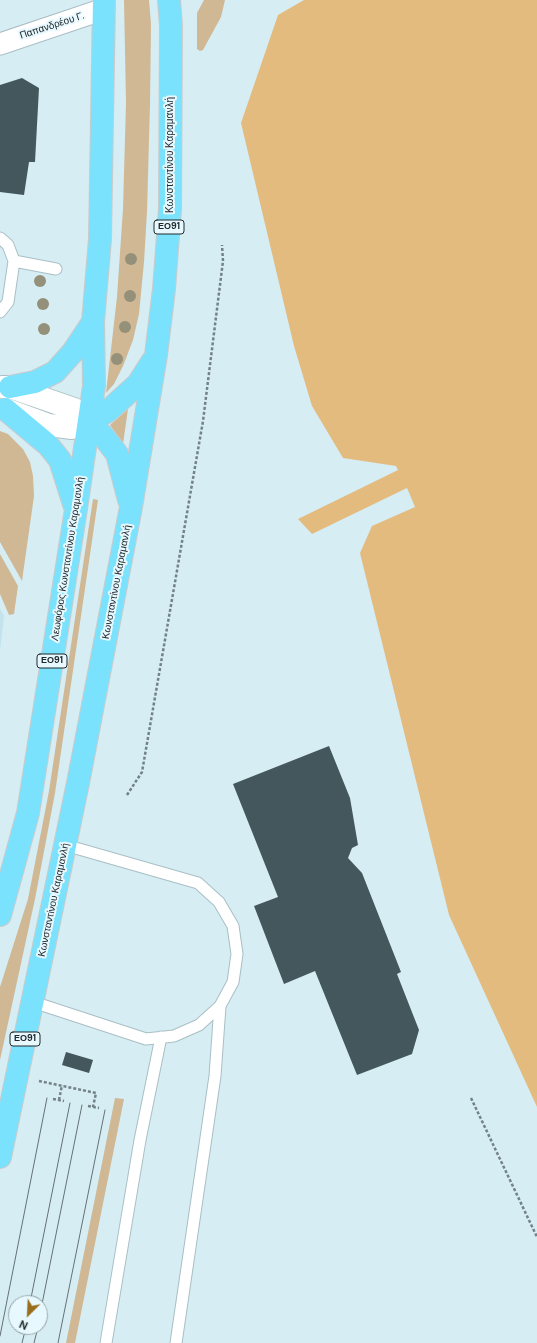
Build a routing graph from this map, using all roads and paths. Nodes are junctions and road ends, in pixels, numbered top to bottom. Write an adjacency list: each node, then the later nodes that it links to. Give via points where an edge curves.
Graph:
1 (169, 0): 10 (highway, Κωνσταντίνου Καραμανλή / ΕΟ91, via 170,209)
2 (104, 4): 3 (street, Παπανδρέου Γ.); 9 (highway, ΕΟ91, via 100,240)
3 (0, 44)
4 (0, 238): 6 (lane, via 8,245)
5 (222, 245): 15 (path, via 223,261 203,421 142,772)
6 (14, 261): 7 (lane); 8 (lane, via 8,302)
7 (56, 269)
8 (0, 312)
9 (94, 313): 11 (highway, via 73,352 55,372); 12 (highway, Λεωφόρος Κωνσταντίνου Καραμανλή / ΕΟ91, via 94,386)
10 (156, 355): 12 (highway, via 138,384 108,411); 13 (highway, Κωνσταντίνου Καραμανλή / ΕΟ91)
11 (4, 397): 12 (street, via 49,425 72,428); 14 (highway, via 60,460)
12 (89, 422): 13 (highway, via 117,454); 14 (highway, Λεωφόρος Κωνσταντίνου Καραμανλή / ΕΟ91)
13 (131, 507): 16 (highway, Κωνσταντίνου Καραμανλή / ΕΟ91)
14 (76, 509): 17 (highway, Λεωφόρος Κωνσταντίνου Καραμανλή / ΕΟ91, via 28,813)
15 (127, 795)
16 (65, 845): 18 (highway, Κωνσταντίνου Καραμανλή / ΕΟ91); 19 (lane, via 198,883 219,902 233,926 237,954 233,982)
17 (0, 915)
18 (33, 1002): 20 (lane, via 146,1038); 21 (highway, Κωνσταντίνου Καραμανλή / ΕΟ91)
19 (220, 1006): 20 (lane, via 199,1025 174,1036); 33 (lane, via 215,1076)
20 (162, 1037): 32 (lane, via 140,1140)
21 (17, 1076): 22 (path); 30 (highway, Κωνσταντίνου Καραμανλή / ΕΟ91)
22 (62, 1085): 25 (path); 28 (path, via 96,1092)
23 (471, 1098): 31 (path)
24 (53, 1099): 25 (path)
25 (59, 1100): 26 (path)
26 (64, 1101)
27 (88, 1106): 28 (path)
28 (93, 1107): 29 (path)
29 (99, 1108)
30 (0, 1157)
31 (537, 1237)
32 (106, 1343)
33 (176, 1343)

